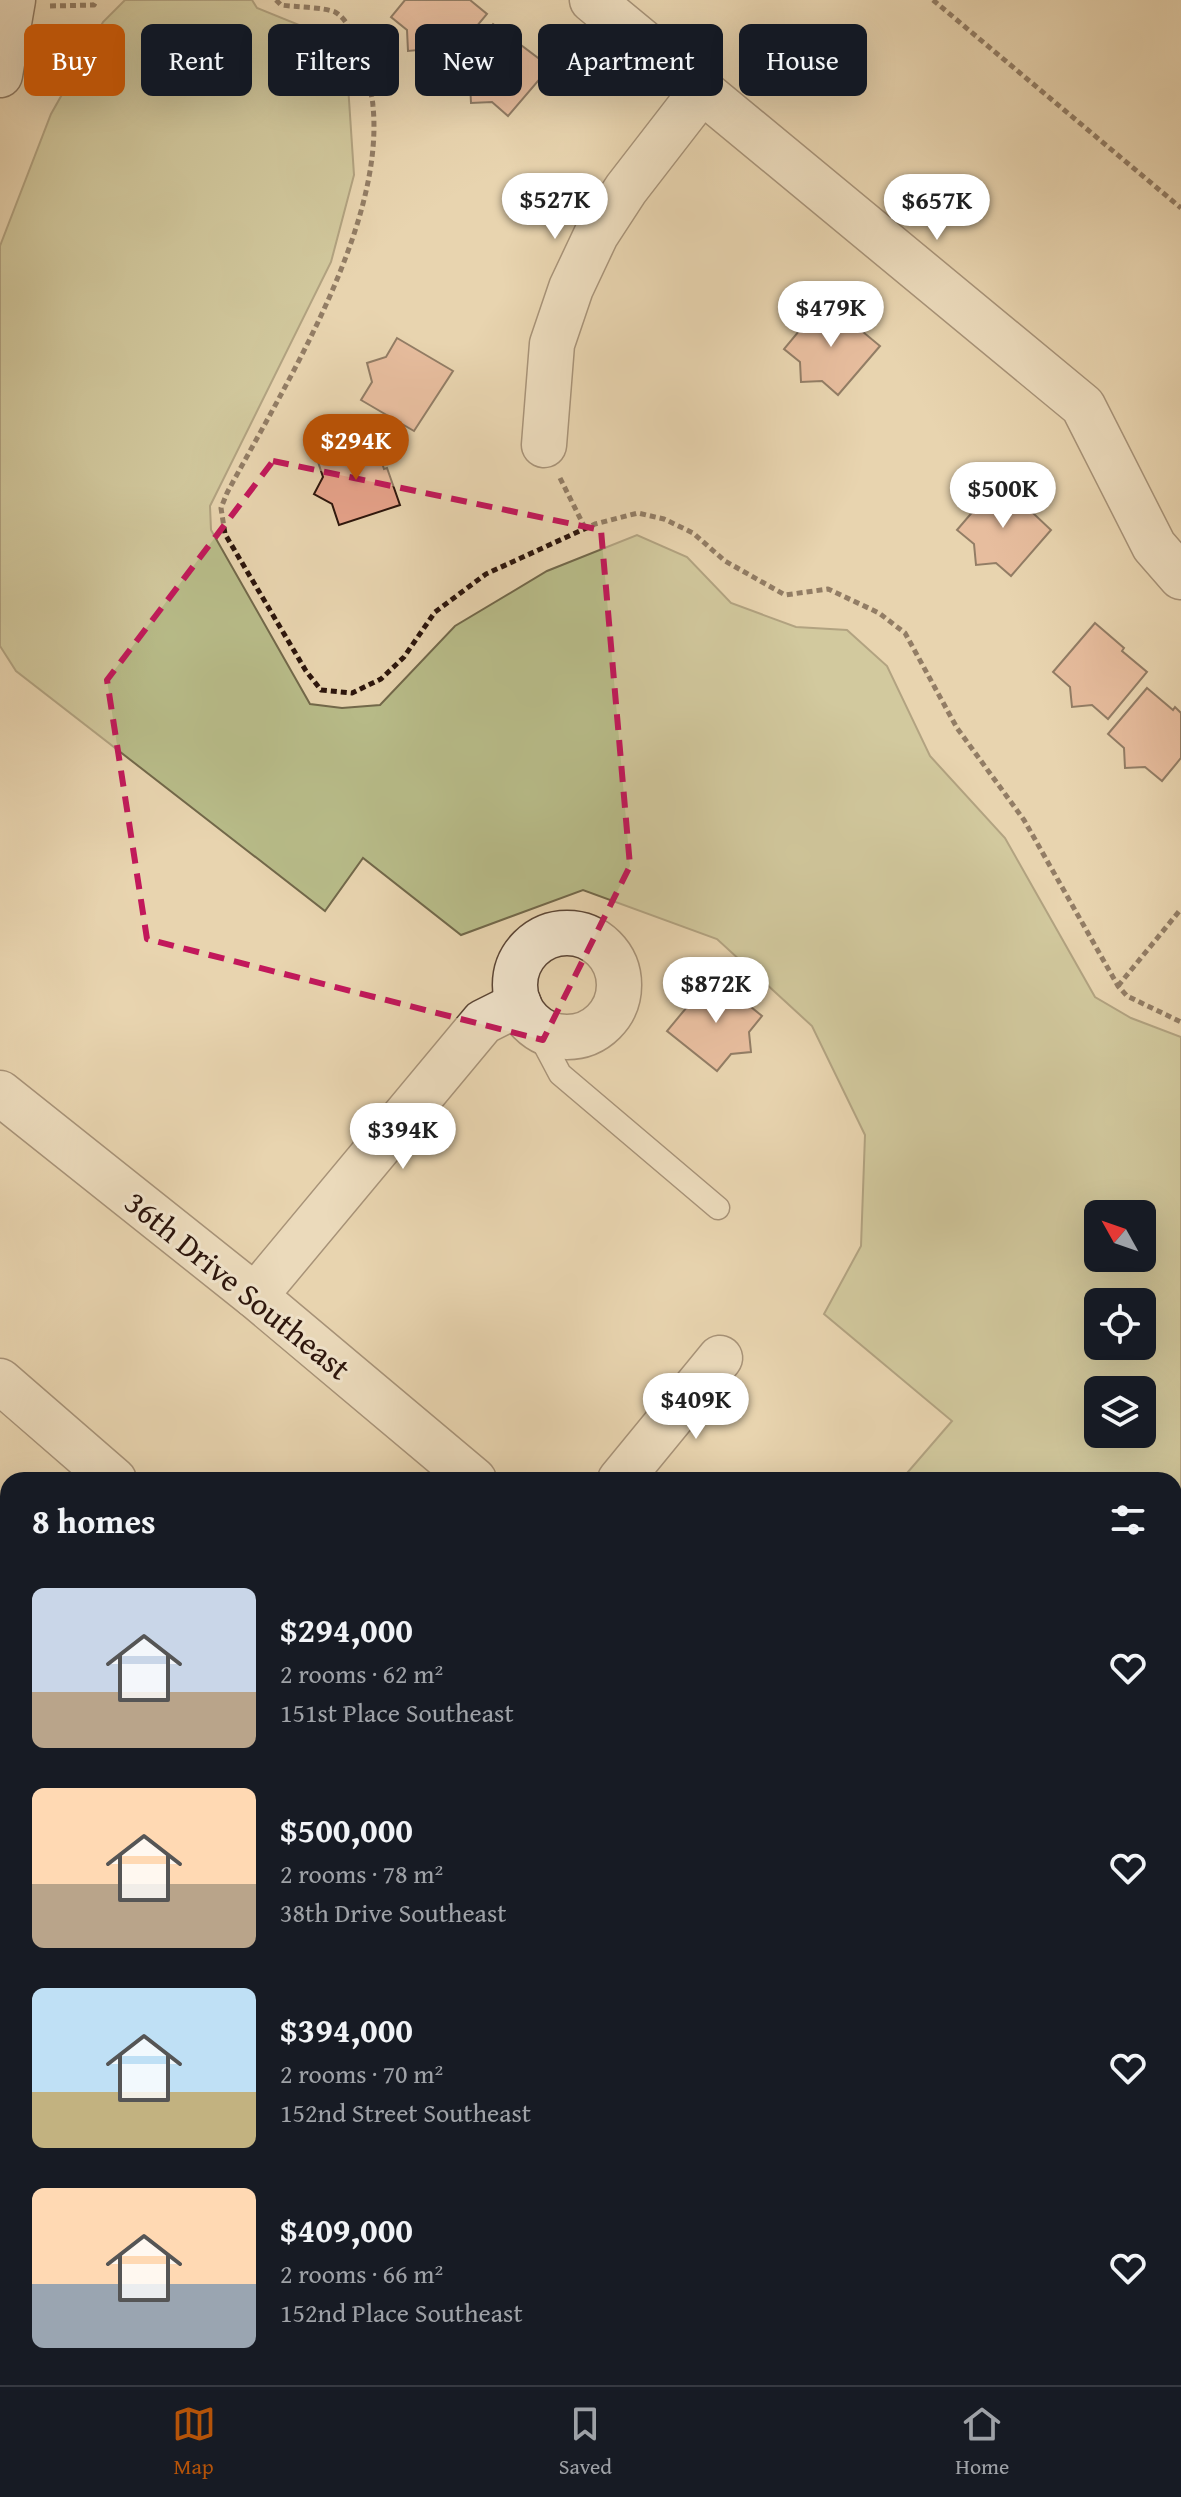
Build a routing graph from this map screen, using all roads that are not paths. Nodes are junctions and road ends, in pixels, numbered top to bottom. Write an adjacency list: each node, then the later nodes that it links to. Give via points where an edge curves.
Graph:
1 (592, 0): 3 (street)
2 (13, 3): 4 (street)
3 (620, 24)
4 (1, 70)
5 (698, 96): 7 (street, via 626,189 571,288 552,344)
6 (706, 96): 8 (street, via 1083,406 1154,546)
7 (544, 445)
8 (1181, 577)
9 (526, 1014): 11 (lane, via 560,1074); 12 (street, via 483,1022)
10 (0, 1093): 12 (street, 36th Drive Southeast)
11 (718, 1208)
12 (255, 1296): 16 (street, 36th Drive Southeast)
13 (720, 1358): 17 (street)
14 (0, 1381): 15 (street)
15 (105, 1472)
16 (464, 1472)
17 (627, 1472)

